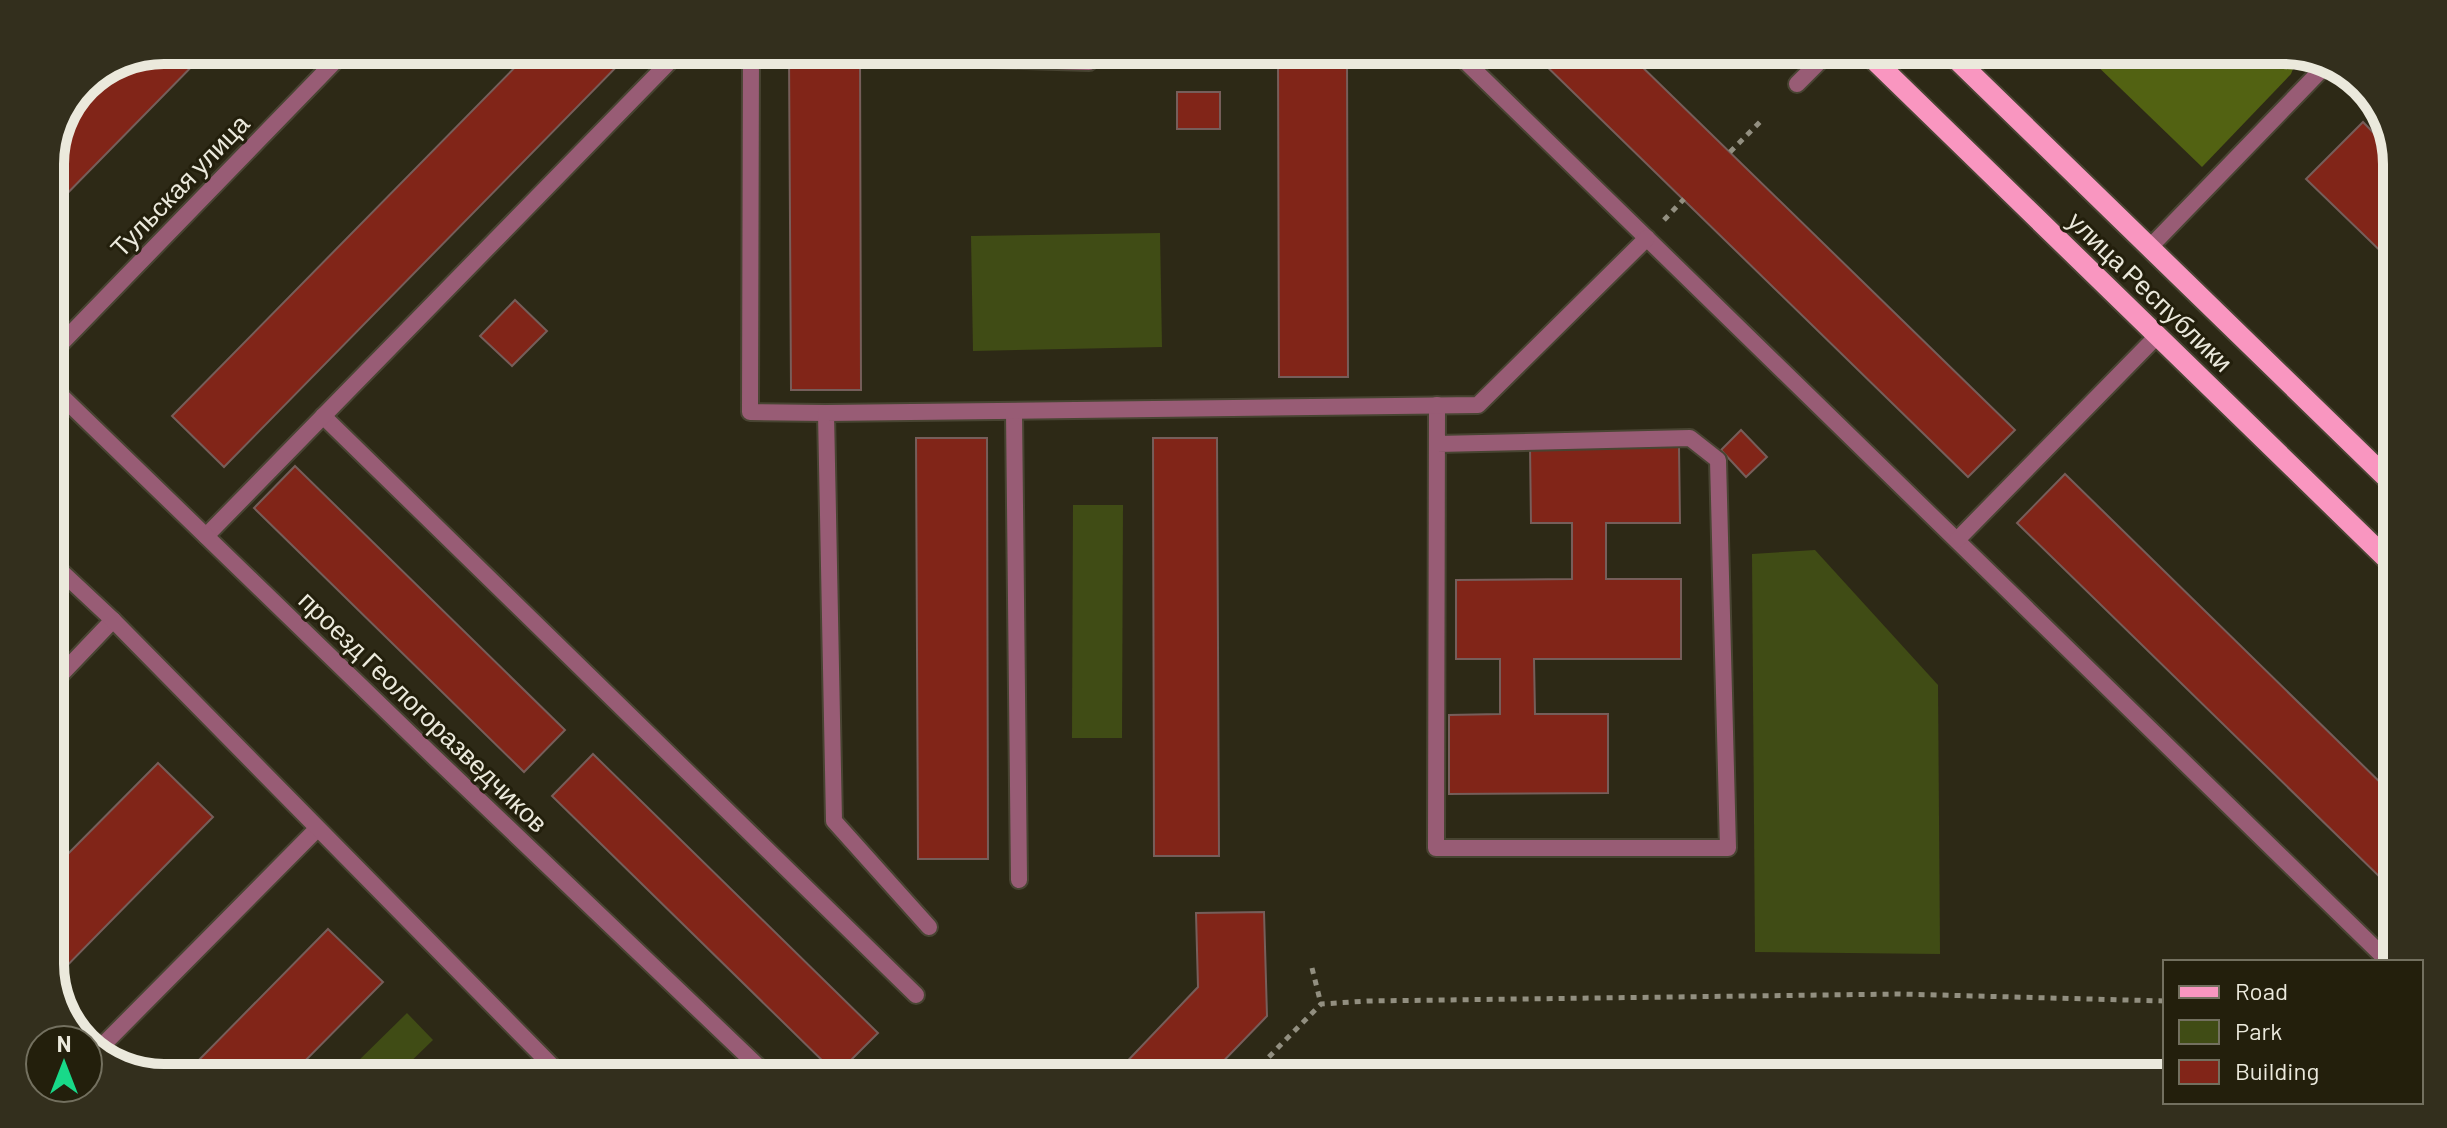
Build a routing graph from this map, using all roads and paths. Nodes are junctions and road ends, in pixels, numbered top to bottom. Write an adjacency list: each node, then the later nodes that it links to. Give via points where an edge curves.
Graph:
1 (332, 64): 15 (street, Тульская улица)
2 (667, 64): 20 (street)
3 (751, 64): 19 (street, via 750,412)
4 (1468, 64): 12 (street)
5 (1817, 64): 9 (street)
6 (1878, 64): 14 (main road, улица Республики)
7 (1961, 64): 13 (main road, улица Республики)
8 (2320, 72): 13 (street)
9 (1797, 84)
10 (1761, 121): 11 (path)
11 (1730, 152)
12 (1647, 238): 17 (street, via 1478,405); 24 (street)
13 (2151, 246): 22 (main road, улица Республики)
14 (2157, 336): 24 (street); 25 (main road, улица Республики)
15 (64, 341)
16 (64, 399): 23 (street, проезд Геологоразведчиков)
17 (1437, 405): 18 (street); 21 (street)
18 (1014, 411): 19 (street); 30 (street)
19 (826, 413): 31 (street, via 834,821)
20 (323, 416): 23 (street); 34 (street)
21 (1437, 444): 21 (street, via 1436,848 1728,848 1718,460 1690,438)
22 (2383, 474)
23 (206, 536): 39 (street, проезд Геологоразведчиков)
24 (1957, 540): 32 (street)
25 (2383, 555)
26 (64, 574): 27 (street)
27 (113, 620): 28 (street); 29 (street)
28 (64, 671)
29 (317, 829): 37 (street); 38 (street)
30 (1019, 880)
31 (929, 927)
32 (2383, 956)
33 (1312, 968): 36 (path)
34 (916, 995)
35 (2163, 1001): 36 (path, via 1900,994)
36 (1321, 1004): 40 (path)
37 (104, 1044)
38 (550, 1064)
39 (756, 1064)
40 (1262, 1064)

